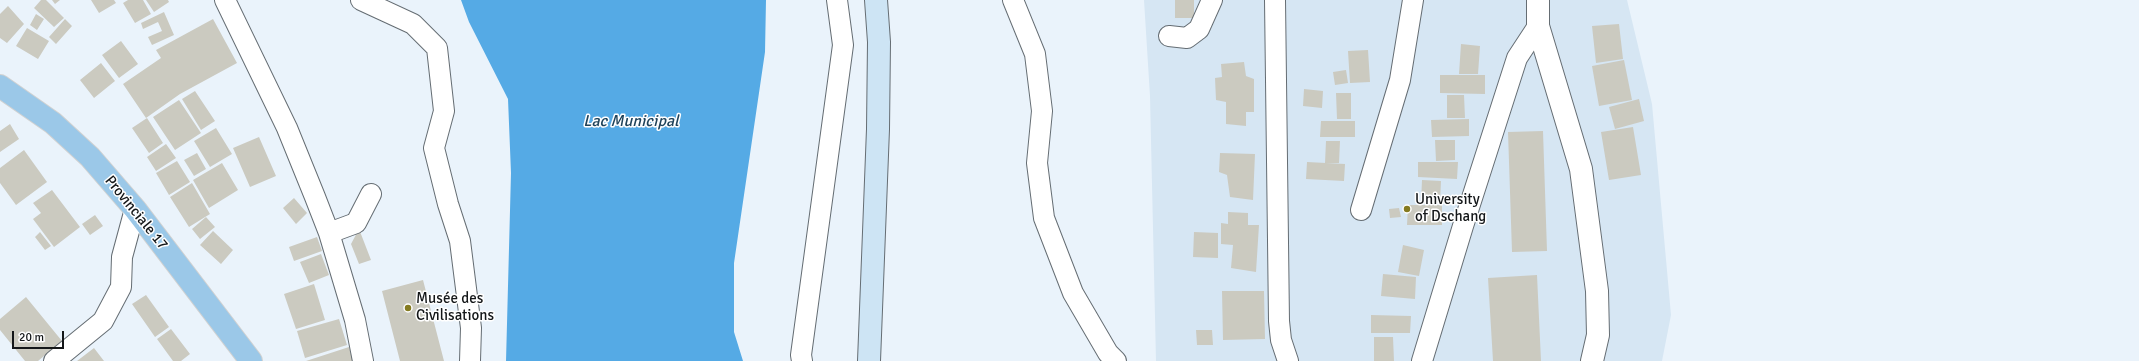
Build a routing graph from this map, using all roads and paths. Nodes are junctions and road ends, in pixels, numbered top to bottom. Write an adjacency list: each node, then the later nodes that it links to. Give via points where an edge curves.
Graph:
1 (225, 0): 16 (street, via 287,128)
2 (361, 0): 20 (street, via 413,24 437,48 444,111 434,148 460,241 471,328)
3 (837, 0): 21 (street, via 843,45)
4 (876, 0): 22 (main road, via 879,42 878,129)
5 (1013, 0): 23 (street, via 1035,54 1042,111 1037,163 1044,218 1073,293 1108,353)
6 (1212, 0): 11 (street, via 1199,29 1187,38)
7 (1275, 0): 24 (street, via 1279,320 1281,340)
8 (1412, 0): 15 (street, via 1400,80)
9 (1538, 0): 10 (street)
10 (1538, 26): 25 (street, via 1517,58); 26 (street, via 1581,169 1597,291 1598,335)
11 (1169, 36)
12 (0, 86): 14 (main road, Provinciale 17, via 58,128 90,157)
13 (371, 194): 16 (street, via 356,223)
14 (135, 209): 17 (street, via 122,257 121,287 103,321); 18 (main road, Provinciale 17)
15 (1360, 210)
16 (329, 233): 19 (street, via 355,320)
17 (54, 361)
18 (251, 361)
19 (363, 361)
20 (470, 361)
21 (802, 361)
22 (869, 361)
23 (1116, 361)
24 (1288, 361)
25 (1422, 361)
26 (1592, 361)

